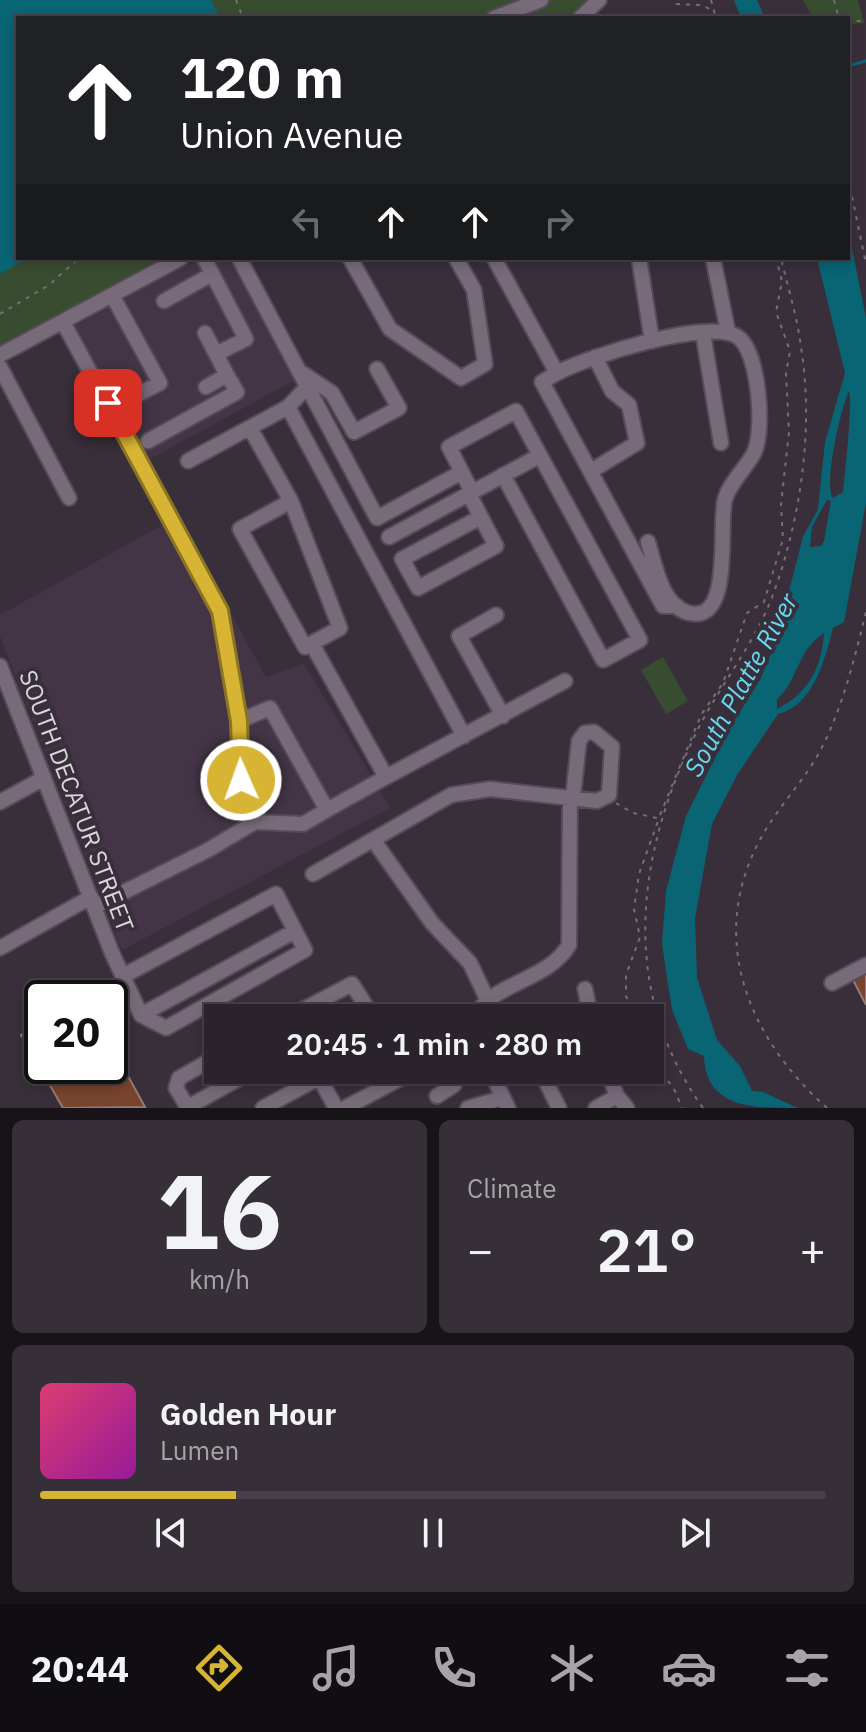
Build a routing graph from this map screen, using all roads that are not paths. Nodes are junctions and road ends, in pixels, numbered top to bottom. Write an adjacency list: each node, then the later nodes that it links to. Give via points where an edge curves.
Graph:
1 (541, 0): 3 (street)
2 (599, 0): 4 (street)
3 (499, 16)
4 (582, 16)
5 (177, 260): 14 (street)
6 (205, 260): 13 (street)
7 (240, 260): 26 (street)
8 (351, 260): 9 (street, via 390,329 461,378 485,364 474,290)
9 (457, 260)
10 (495, 260): 27 (street)
11 (713, 260): 17 (street)
12 (638, 263): 20 (street)
13 (212, 274): 15 (street); 21 (street, via 246,339)
14 (112, 295): 16 (street); 31 (street, via 160,383)
15 (164, 301)
16 (63, 322): 22 (street); 55 (street, via 220,611)
17 (728, 332): 19 (street); 49 (street, via 753,357 759,420 755,450 725,498 719,589 713,606 689,613)
18 (205, 333): 21 (street)
19 (703, 333): 20 (street); 35 (street)
20 (652, 341): 23 (street)
21 (216, 354): 28 (street)
22 (0, 355)
23 (595, 357): 27 (street); 38 (street, via 612,391 629,405 637,443)
24 (0, 367): 42 (street)
25 (377, 369): 26 (street, via 399,408 354,432 332,393)
26 (299, 371): 30 (street)
27 (557, 373): 38 (street, via 542,382)
28 (227, 375): 29 (street); 34 (street, via 237,392)
29 (206, 387)
30 (307, 387): 32 (street); 45 (street)
31 (129, 399)
32 (288, 407): 33 (street); 56 (street)
33 (250, 428): 37 (street); 43 (street)
34 (148, 441)
35 (721, 443)
36 (539, 456): 39 (street, via 516,411 449,447); 40 (street); 40 (street, via 640,640 603,660)
37 (188, 461)
38 (591, 471): 49 (street, via 663,606)
39 (462, 472): 41 (street); 45 (street)
40 (503, 475): 41 (street)
41 (471, 493): 44 (street); 46 (street)
42 (69, 498)
43 (291, 501): 51 (street, via 340,628); 51 (street, via 240,529 305,647)
44 (481, 517): 48 (street); 48 (street, via 496,546 418,588)
45 (377, 518): 46 (street)
46 (389, 537): 48 (street)
47 (648, 542): 49 (street, via 661,584)
48 (402, 559)
49 (677, 606)
50 (496, 615): 54 (street, via 459,636)
51 (312, 644): 57 (street)
52 (0, 666): 58 (street, SOUTH DECATUR STREET)
53 (565, 681): 54 (street)
54 (503, 716): 56 (street)
55 (239, 721): 61 (street, via 270,708); 62 (street, via 241,780)
56 (464, 736): 57 (street)
57 (386, 777): 61 (street)
58 (44, 778): 60 (street); 65 (street, SOUTH DECATUR STREET)
59 (571, 797): 59 (street, via 597,801 609,795 612,747 594,732 579,741); 63 (street, via 490,789 451,795); 72 (street, via 569,945 555,964)
60 (0, 802)
61 (327, 810): 62 (street, via 303,824)
62 (255, 822): 65 (street, via 208,850)
63 (374, 841): 64 (street); 72 (street, via 432,923 470,963)
64 (313, 874)
65 (92, 902): 67 (street); 69 (street, SOUTH DECATUR STREET)
66 (295, 931): 69 (street, via 276,894); 77 (street); 77 (street, via 305,950 166,1028)
67 (0, 948)
68 (866, 965): 70 (street)
69 (123, 976): 77 (street, SOUTH DECATUR STREET)
70 (832, 983)
71 (585, 989): 76 (street)
72 (488, 1001): 75 (street)
73 (314, 1004): 74 (street, via 352,984)
74 (365, 1004)
75 (486, 1004)
76 (588, 1004)
77 (141, 1015)
78 (204, 1064): 89 (street, via 179,1078 176,1088)
79 (230, 1084): 89 (street)
80 (301, 1084): 90 (street)
81 (323, 1084): 91 (street)
82 (390, 1084): 92 (street)
83 (453, 1084): 86 (street)
84 (496, 1084): 88 (street)
85 (547, 1084): 94 (street)
86 (437, 1096)
87 (622, 1102): 95 (street)
88 (505, 1103): 93 (street)
89 (188, 1108)
90 (263, 1108)
91 (336, 1108)
92 (345, 1108)
93 (468, 1108)
94 (559, 1108)
95 (596, 1108)

